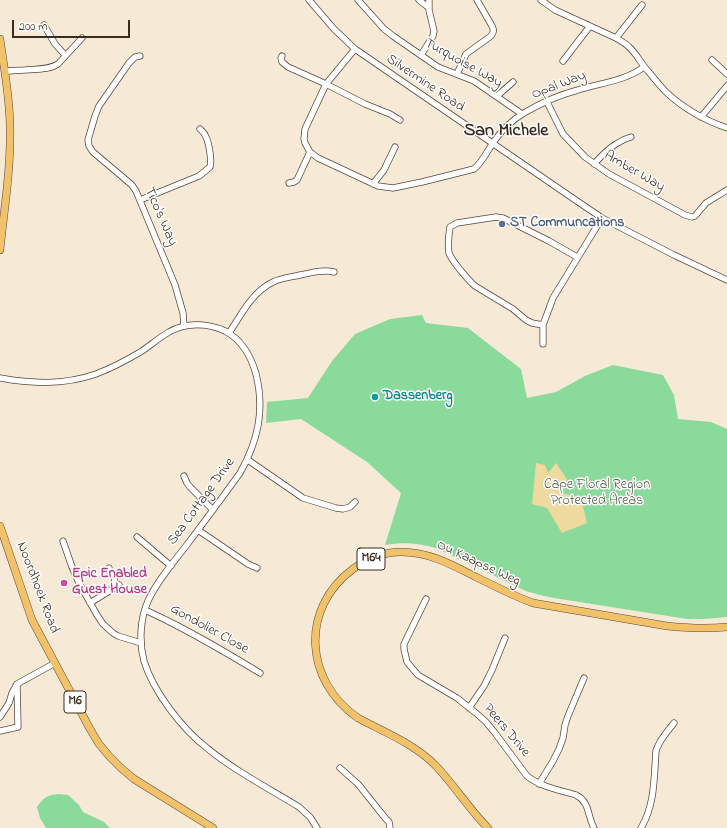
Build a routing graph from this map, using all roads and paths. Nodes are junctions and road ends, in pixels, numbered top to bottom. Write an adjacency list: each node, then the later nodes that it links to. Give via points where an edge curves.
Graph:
1 (309, 0): 14 (street, Silvermine Road)
2 (358, 0): 16 (street, Turquoise Way, via 388,32)
3 (419, 0): 8 (street)
4 (429, 0): 8 (street)
5 (477, 0): 23 (street, via 492,26 493,33 466,54)
6 (541, 0): 10 (street, via 555,10)
7 (642, 5): 12 (street)
8 (428, 7): 16 (street, via 434,34)
9 (44, 25): 15 (street, via 55,44)
10 (590, 26): 12 (street); 20 (street)
11 (82, 38): 15 (street)
12 (616, 38): 21 (street, via 629,47)
13 (0, 39): 22 (main road)
14 (355, 49): 26 (street); 36 (street, Silvermine Road)
15 (66, 55): 22 (street, via 51,67)
16 (421, 55): 23 (street, Turquoise Way, via 438,67)
17 (140, 56): 43 (street, Tico's Way, via 129,63 99,106 88,140 93,152 132,185)
18 (282, 56): 26 (street, via 285,65)
19 (712, 60): 24 (street)
20 (563, 61)
21 (644, 67): 29 (street, Opal Way, via 624,78 577,90); 31 (street, via 677,102)
22 (5, 71): 45 (main road, via 10,115 10,150)
23 (457, 74): 28 (street, Turquoise Way, via 474,81)
24 (727, 74)
25 (513, 82): 28 (street)
26 (326, 84): 32 (street); 38 (street, via 305,128 304,139)
27 (727, 86): 31 (street)
28 (497, 96): 30 (street, Turquoise Way)
29 (547, 102): 30 (street, Opal Way); 39 (street, Amber Way, via 563,134)
30 (522, 114): 36 (street, Opal Way)
31 (701, 117): 33 (street)
32 (400, 120)
33 (727, 128)
34 (201, 130): 43 (street, via 207,139 210,167 199,176)
35 (631, 137): 39 (street, via 608,149)
36 (492, 144): 41 (street, Opal Way, via 476,168 470,171 393,188); 44 (street, Silvermine Road)
37 (394, 147): 41 (street, via 384,170)
38 (310, 152): 40 (street, via 297,180); 41 (street, Opal Way)
39 (594, 164): 42 (street, Amber Way, via 692,217 706,203)
40 (289, 183)
41 (373, 184)
42 (727, 190)
43 (140, 200): 50 (street, Tico's Way, via 175,285)
44 (602, 218): 46 (street); 48 (street, Silvermine Road)
45 (0, 250)
46 (577, 257): 49 (street, via 553,298); 49 (street, via 500,217 450,226 450,255 470,281 526,320)
47 (334, 272): 51 (street, via 310,273 270,284 255,295)
48 (727, 280)
49 (543, 325): 52 (street)
50 (184, 326): 51 (street, Sea Cottage Drive, via 202,325); 53 (street, Sea Cottage Drive, via 170,331 127,360 96,374 45,383)
51 (229, 333): 54 (street, Sea Cottage Drive, via 247,351 259,392 258,425)
52 (543, 344)
53 (0, 378)
54 (248, 460): 56 (street, via 303,498 342,508 350,507); 57 (street, Sea Cottage Drive)
55 (184, 476): 57 (street, via 187,483)
56 (355, 502)
57 (213, 510): 59 (street, Sea Cottage Drive)
58 (0, 526): 71 (main road, Noordhoek Road / M6, via 32,620)
59 (198, 530): 62 (street, Sea Cottage Drive); 64 (street)
60 (137, 537): 62 (street)
61 (63, 541): 66 (street, via 72,567)
62 (171, 566): 67 (street, Sea Cottage Drive, via 152,594)
63 (109, 568): 66 (street, via 117,586)
64 (257, 568)
65 (426, 599): 75 (street, Peers Drive, via 404,644 407,662 418,675)
66 (90, 603): 70 (street, via 103,624 118,636)
67 (145, 610): 70 (street, Sea Cottage Drive); 72 (street, Gondolier Close, via 209,642)
68 (727, 627): 84 (main road, Ou Kaapse Weg / M64, via 667,626 533,603 435,557 417,553 400,552 379,556 358,565 344,576 327,597 316,630 315,649 325,682 338,702 351,713 410,746 437,767)
69 (505, 638): 75 (street, via 484,686)
70 (141, 643): 82 (street, Sea Cottage Drive, via 144,662 151,680 170,709 192,734 222,759 299,807)
71 (55, 663): 74 (street); 81 (main road, Noordhoek Road / M6, via 99,744 121,768 134,779)
72 (260, 673)
73 (584, 678): 80 (street, via 565,725 564,738)
74 (17, 684): 76 (street); 78 (street, via 18,727)
75 (469, 708): 80 (street, Peers Drive, via 486,722 527,776)
76 (0, 716)
77 (674, 723): 86 (street, via 657,746 653,793 648,815)
78 (0, 731)
79 (340, 768): 83 (street, via 364,790 389,822)
80 (539, 784): 85 (street, Peers Drive, via 580,797 585,803)
81 (213, 828)
82 (317, 828)
83 (390, 828)
84 (488, 828)
85 (594, 828)
86 (641, 828)

